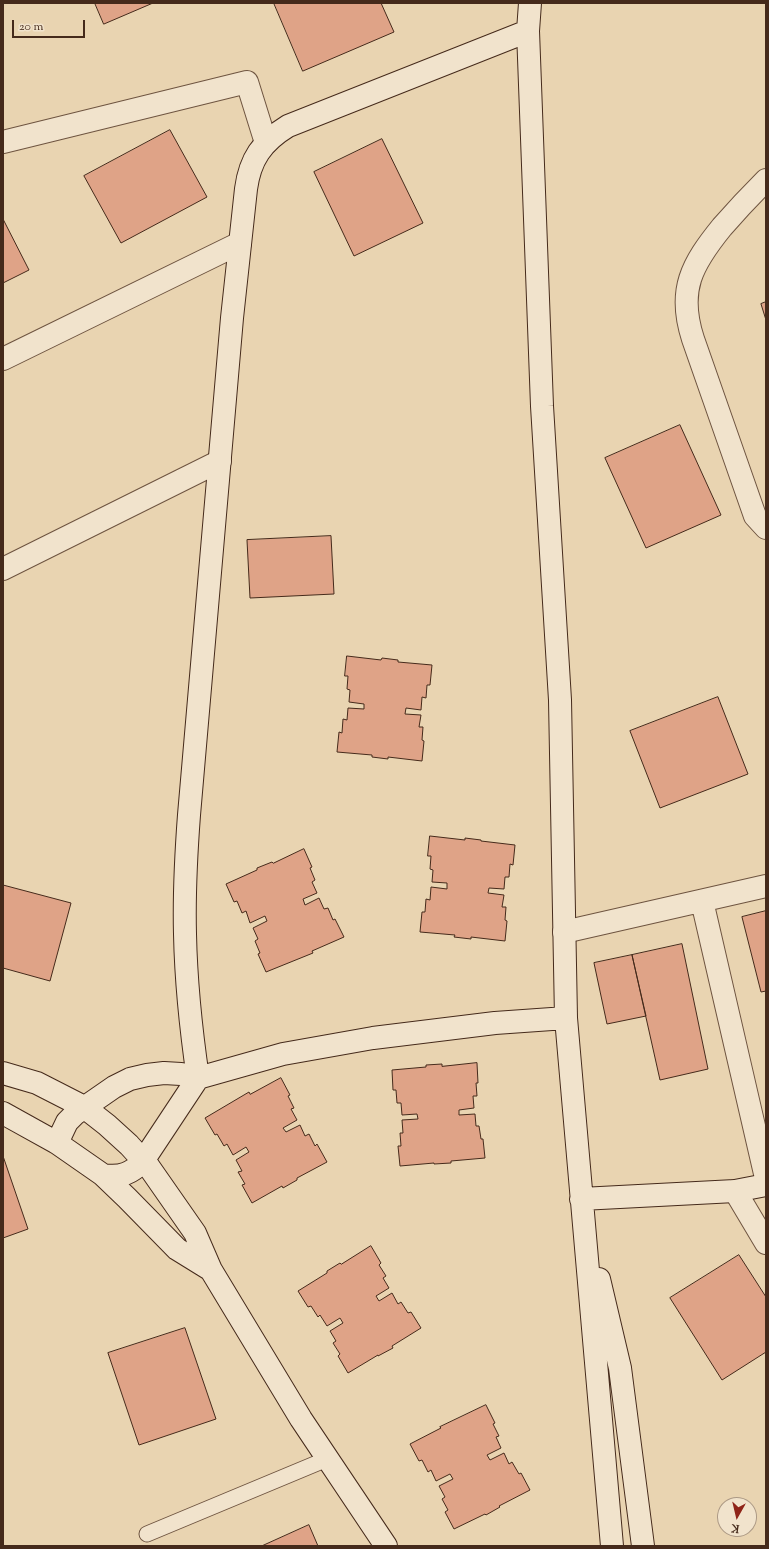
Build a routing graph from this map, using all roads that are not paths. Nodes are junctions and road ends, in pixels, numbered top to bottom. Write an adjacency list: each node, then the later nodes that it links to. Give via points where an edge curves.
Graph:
1 (523, 3): 3 (street)
2 (530, 3): 3 (street)
3 (528, 31): 5 (street, via 288,126); 14 (street, via 542,406 560,700)
4 (3, 142): 5 (street, via 247,82)
5 (266, 143): 7 (street, via 257,154 248,177)
6 (766, 180): 10 (street, via 732,216 696,262 690,278 686,310 693,339 755,516)
7 (240, 244): 8 (street); 9 (street)
8 (3, 359)
9 (220, 460): 11 (street); 17 (street, via 185,874 187,982)
10 (766, 528)
11 (3, 569)
12 (766, 886): 13 (street)
13 (702, 901): 14 (street); 23 (street)
14 (564, 932): 15 (street)
15 (566, 1018): 17 (street, via 488,1023 373,1038 283,1054); 26 (street)
16 (3, 1072): 18 (street, via 37,1083)
17 (198, 1078): 18 (street, via 164,1073 130,1079); 21 (street)
18 (84, 1107): 20 (street, via 67,1122); 21 (street)
19 (3, 1113): 20 (street)
20 (57, 1143): 22 (street)
21 (143, 1160): 22 (street, via 130,1173); 28 (street, via 185,1216)
22 (103, 1176): 28 (street, via 177,1249)
23 (766, 1178)
24 (766, 1185): 25 (street)
25 (735, 1191): 26 (street); 27 (street)
26 (581, 1199): 32 (street); 33 (street, via 620,1368)
27 (766, 1243)
28 (211, 1270): 29 (street)
29 (327, 1458): 30 (lane); 31 (street)
30 (147, 1534)
31 (386, 1546)
32 (612, 1546)
33 (643, 1546)

